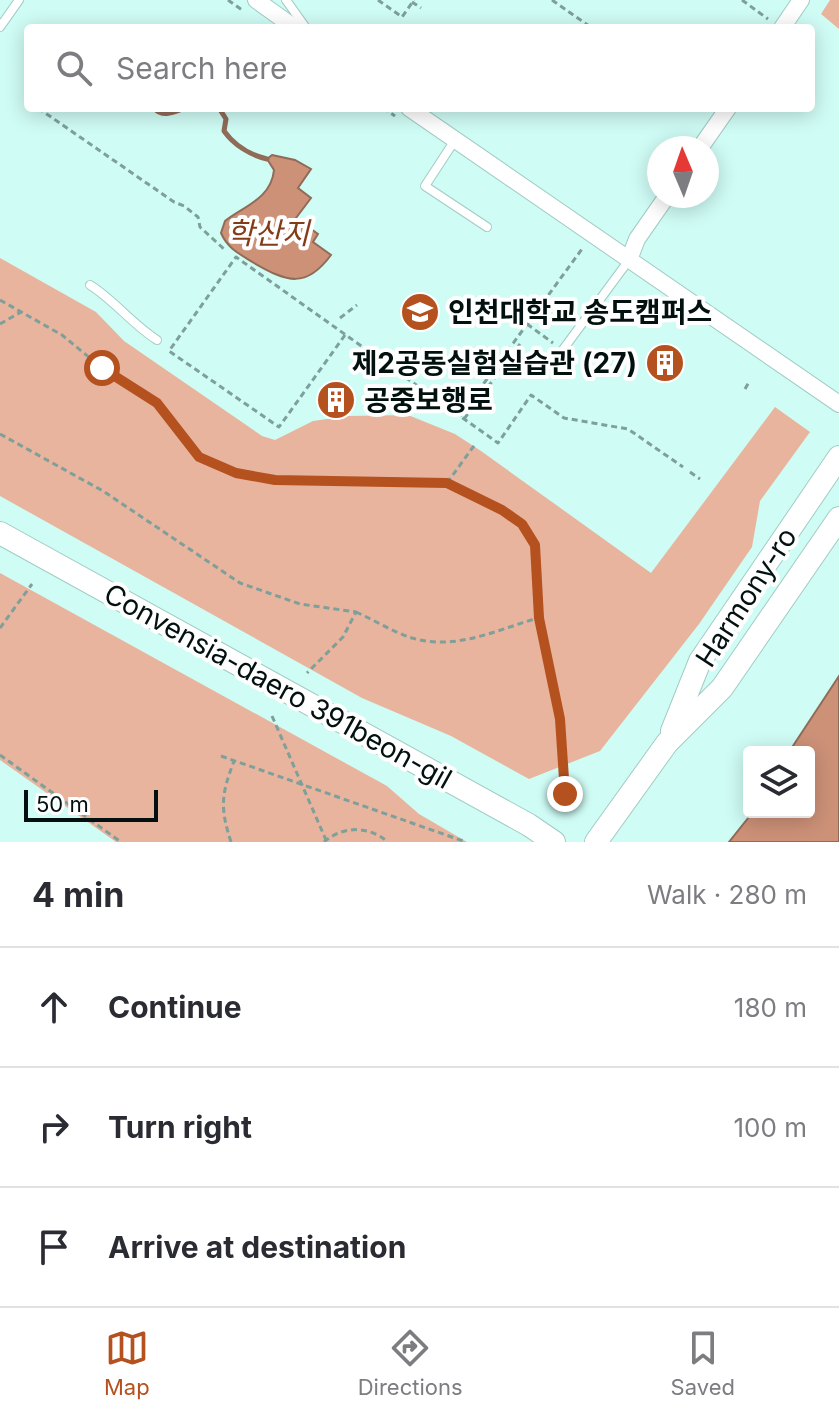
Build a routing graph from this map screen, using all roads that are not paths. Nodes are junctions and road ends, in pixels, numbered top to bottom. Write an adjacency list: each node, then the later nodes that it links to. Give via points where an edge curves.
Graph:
1 (19, 0): 8 (lane)
2 (256, 0): 6 (street)
3 (286, 0): 7 (lane)
4 (801, 0): 5 (street)
5 (774, 23)
6 (289, 24)
7 (303, 24)
8 (0, 27)
9 (415, 112): 12 (street)
10 (725, 112): 11 (street)
11 (708, 136)
12 (455, 140): 14 (lane, via 425,186); 15 (street)
13 (659, 208): 15 (street)
14 (487, 227)
15 (629, 260): 18 (lane); 19 (street)
16 (90, 285): 17 (lane)
17 (157, 340)
18 (556, 359)
19 (839, 404)
20 (839, 457): 23 (street, Harmony-ro, via 700,661)
21 (839, 518): 23 (street, Harmony-ro, via 722,688)
22 (0, 533): 24 (street, Convensia-daero 391beon-gil)
23 (667, 743): 25 (street, Harmony-ro)
24 (554, 842)
25 (596, 842)

